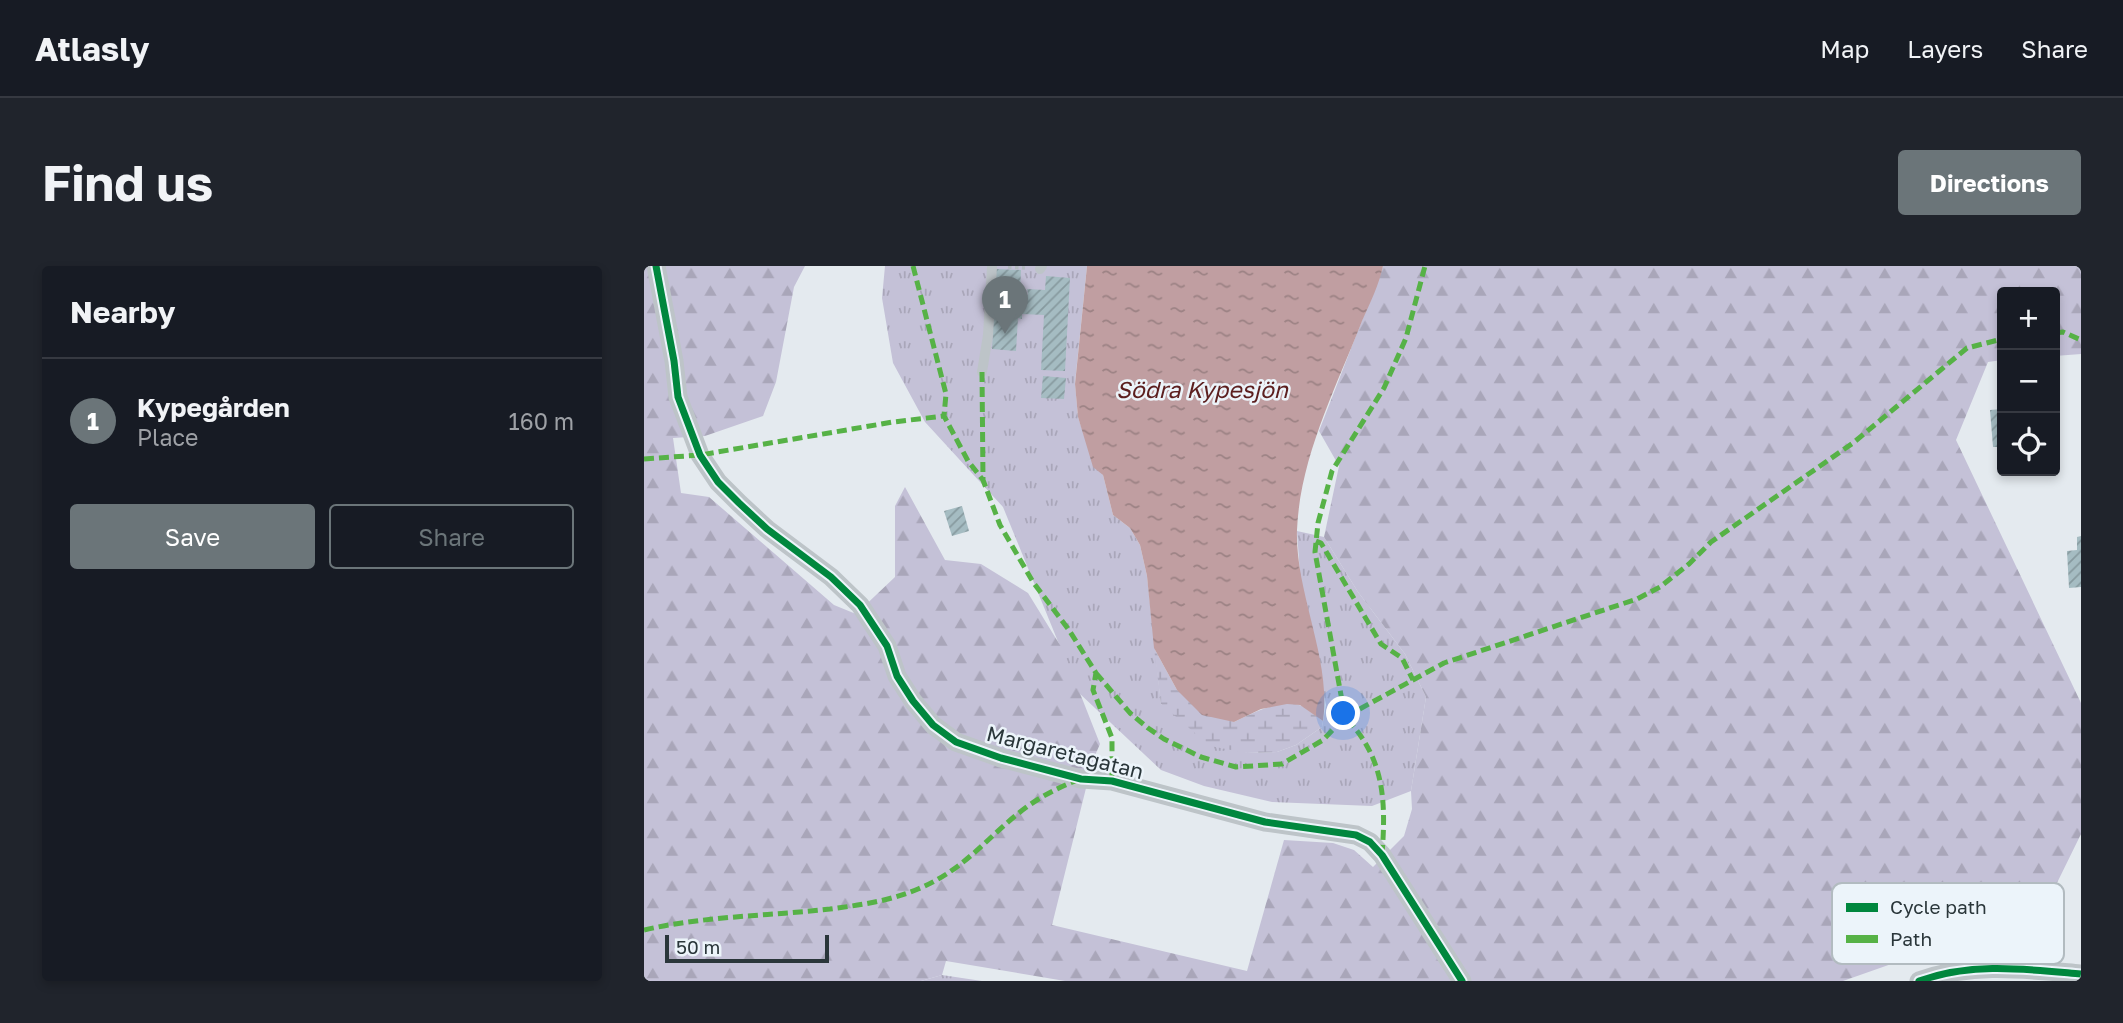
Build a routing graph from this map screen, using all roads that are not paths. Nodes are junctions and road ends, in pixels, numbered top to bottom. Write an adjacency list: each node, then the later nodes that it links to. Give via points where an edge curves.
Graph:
1 (656, 266): 5 (street, Margaretagatan, via 678,397 700,455 718,482 748,512 860,605 887,646 897,676 933,725 978,750 1081,779 1112,781 1265,822 1356,835 1382,855)
2 (992, 267): 3 (lane)
3 (982, 372)
4 (2081, 974): 6 (street, via 1969,968)
5 (1462, 981)
6 (1919, 981)

